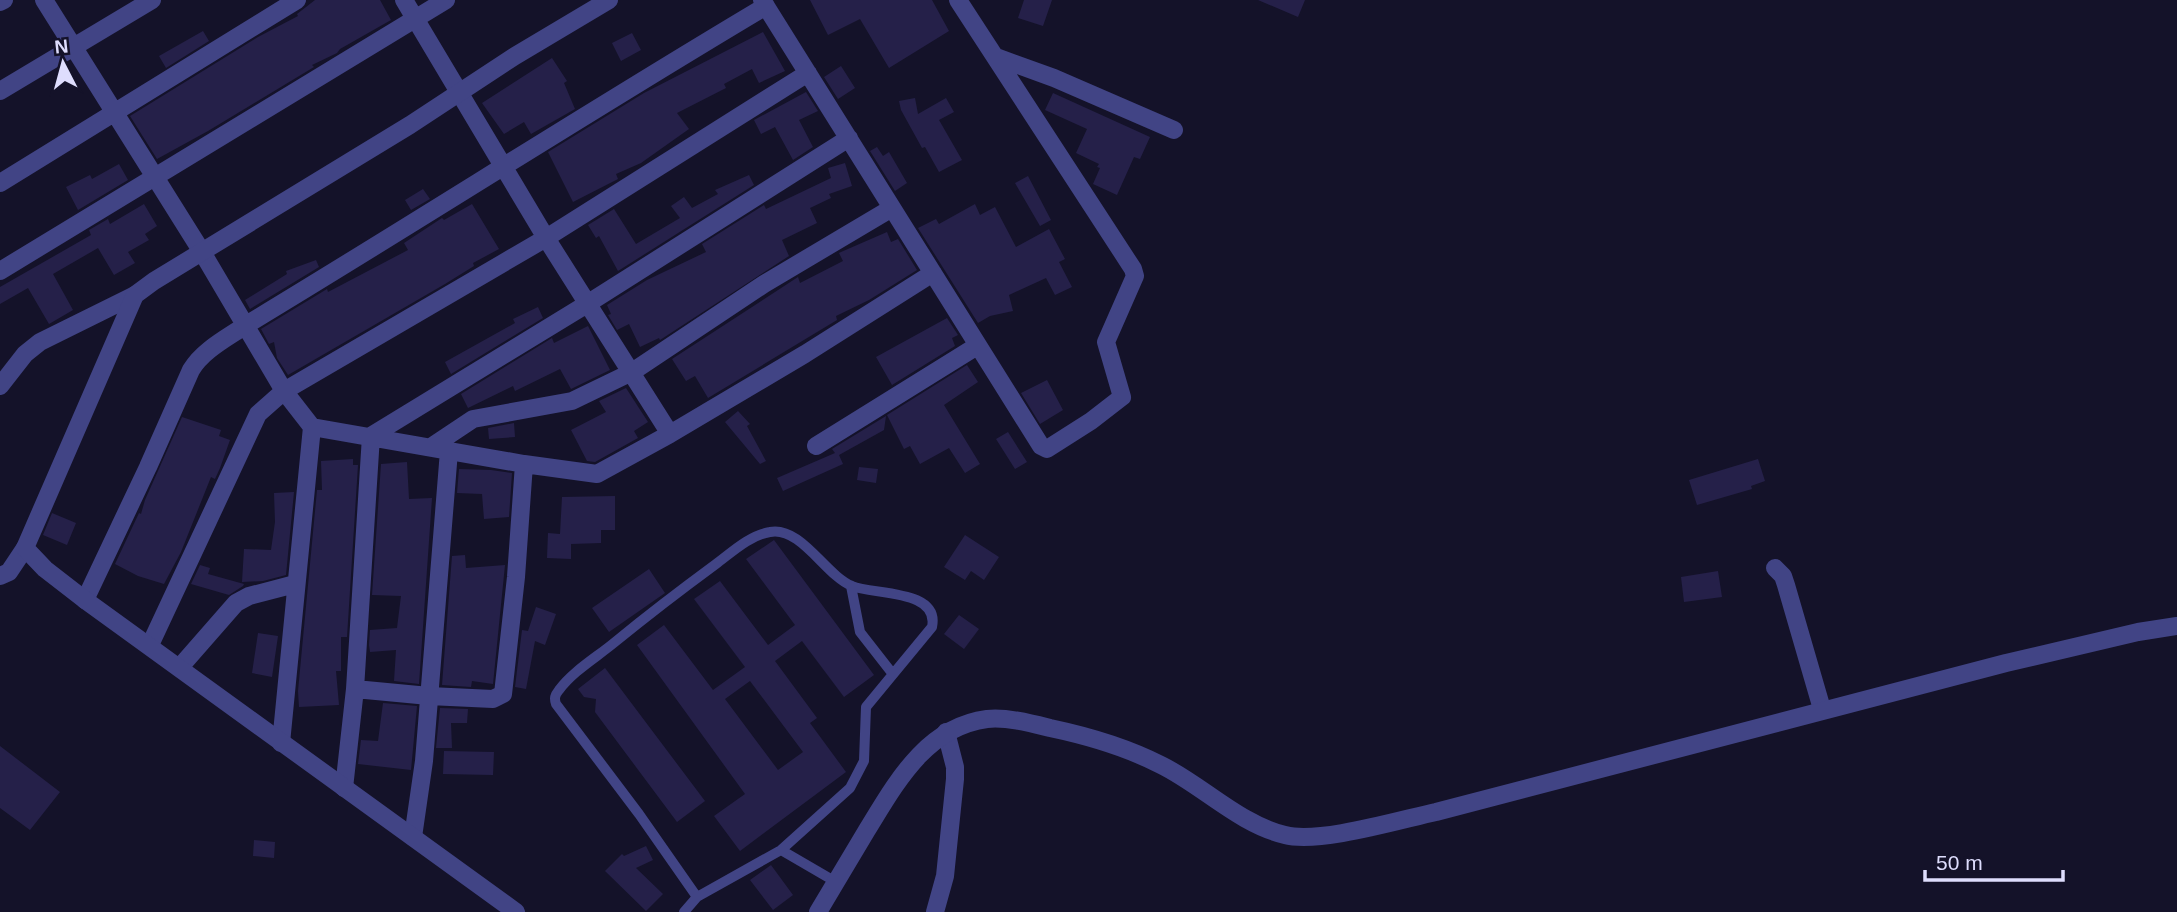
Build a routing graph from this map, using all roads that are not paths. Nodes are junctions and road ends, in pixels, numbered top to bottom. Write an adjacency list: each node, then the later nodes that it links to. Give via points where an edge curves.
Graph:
1 (44, 0): 10 (street)
2 (152, 0): 10 (street)
3 (297, 0): 15 (street)
4 (404, 0): 9 (street)
5 (446, 0): 9 (street)
6 (609, 0): 14 (street)
7 (958, 0): 11 (street)
8 (764, 3): 12 (street); 18 (street)
9 (416, 19): 14 (street); 19 (street)
10 (72, 46): 13 (street); 15 (street)
11 (996, 57): 16 (street); 29 (street, via 1133,269 1133,283 1107,342 1122,397 1047,449)
12 (808, 73): 17 (street); 22 (street)
13 (0, 91)
14 (460, 92): 18 (street); 23 (street)
15 (114, 112): 19 (street); 20 (street)
16 (1174, 130)
17 (849, 138): 21 (street); 27 (street)
18 (505, 167): 22 (street); 28 (street)
19 (154, 178): 23 (street); 24 (street)
20 (0, 183)
21 (892, 208): 25 (street); 30 (street, via 764,284)
22 (546, 238): 27 (street); 32 (street)
23 (202, 252): 26 (street); 28 (street)
24 (0, 271)
25 (933, 274): 29 (street); 34 (street)
26 (135, 295): 31 (street, via 40,342); 39 (street)
27 (587, 304): 30 (street); 35 (street)
28 (246, 325): 32 (street); 44 (street, via 197,360)
29 (977, 346): 36 (street)
30 (632, 373): 34 (street); 37 (street, via 572,401 474,419)
31 (0, 386)
32 (284, 391): 33 (street); 46 (street, via 258,414)
33 (312, 427): 35 (street); 42 (street)
34 (670, 434): 38 (street, via 597,474)
35 (371, 436): 37 (street); 49 (street)
36 (816, 446)
37 (440, 449): 38 (street); 50 (street)
38 (524, 464): 50 (street, via 503,694 493,699)
39 (25, 548): 41 (street, via 9,572); 44 (street)
40 (1775, 568): 51 (street, via 1783,576)
41 (0, 576)
42 (295, 584): 47 (street, via 236,603); 53 (street)
43 (851, 586): 48 (lane, via 860,632); 48 (lane, via 892,592 930,610 932,627); 58 (lane, via 796,539 784,532 768,532 678,591 557,691 556,704)
44 (85, 600): 46 (street)
45 (2177, 626): 51 (street)
46 (150, 645): 47 (street)
47 (180, 667): 53 (street)
48 (892, 673): 56 (lane, via 866,707 864,761 850,788)
49 (355, 689): 50 (street); 54 (street)
50 (429, 696): 55 (street)
51 (1822, 709): 52 (street, via 1436,812 1303,837 1268,830 1159,764 1104,742 1025,722 989,719)
52 (946, 732): 57 (street, via 900,779); 62 (street, via 955,779 946,876)
53 (281, 743): 54 (street)
54 (344, 788): 55 (street)
55 (413, 837): 59 (street)
56 (781, 850): 57 (lane); 58 (lane)
57 (836, 882): 61 (street)
58 (697, 897): 60 (lane)
59 (516, 912)
60 (684, 912)
61 (818, 912)
62 (935, 912)

